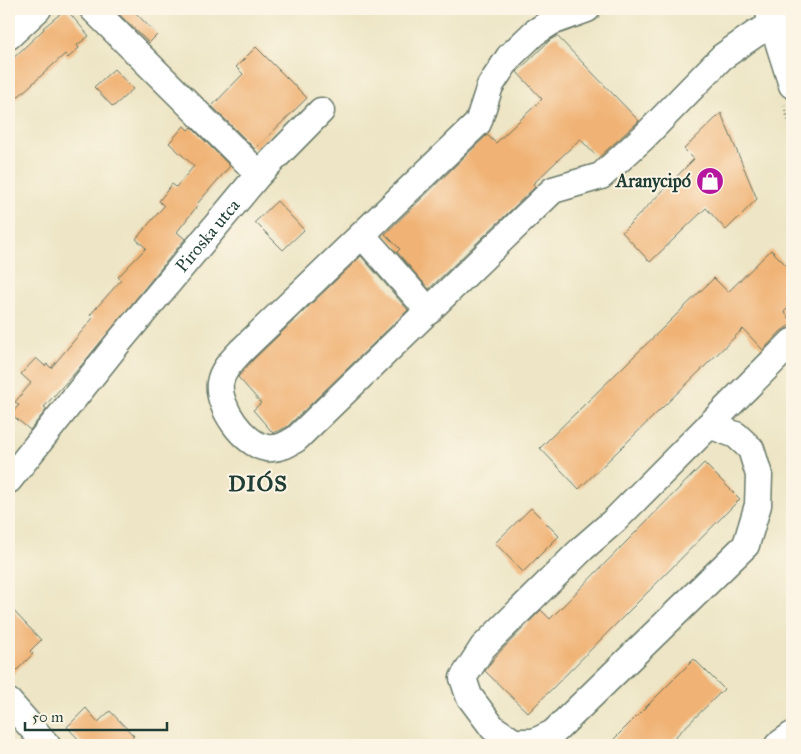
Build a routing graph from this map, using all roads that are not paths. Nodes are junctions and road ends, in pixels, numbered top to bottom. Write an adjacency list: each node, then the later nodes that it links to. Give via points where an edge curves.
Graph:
1 (38, 9): 5 (street)
2 (93, 9): 8 (street)
3 (587, 9): 9 (street, via 551,22 509,57 490,86 478,123)
4 (771, 17): 6 (street); 10 (street, via 755,34 722,57 601,176 553,190)
5 (9, 36)
6 (792, 85)
7 (321, 111): 8 (street, Piroska utca)
8 (259, 174): 13 (street, Piroska utca)
9 (362, 235): 10 (street); 10 (street, via 224,370 220,384 223,401 238,429 265,448 281,448 296,439)
10 (429, 311)
11 (792, 342): 12 (street)
12 (710, 425): 12 (street, via 483,647 463,678 469,696 493,728 514,742 534,742 553,733 746,545 758,505 759,475 751,449 736,435)
13 (9, 480)
14 (9, 702): 16 (street)
15 (792, 734): 17 (street)
16 (47, 745)
17 (778, 745)

